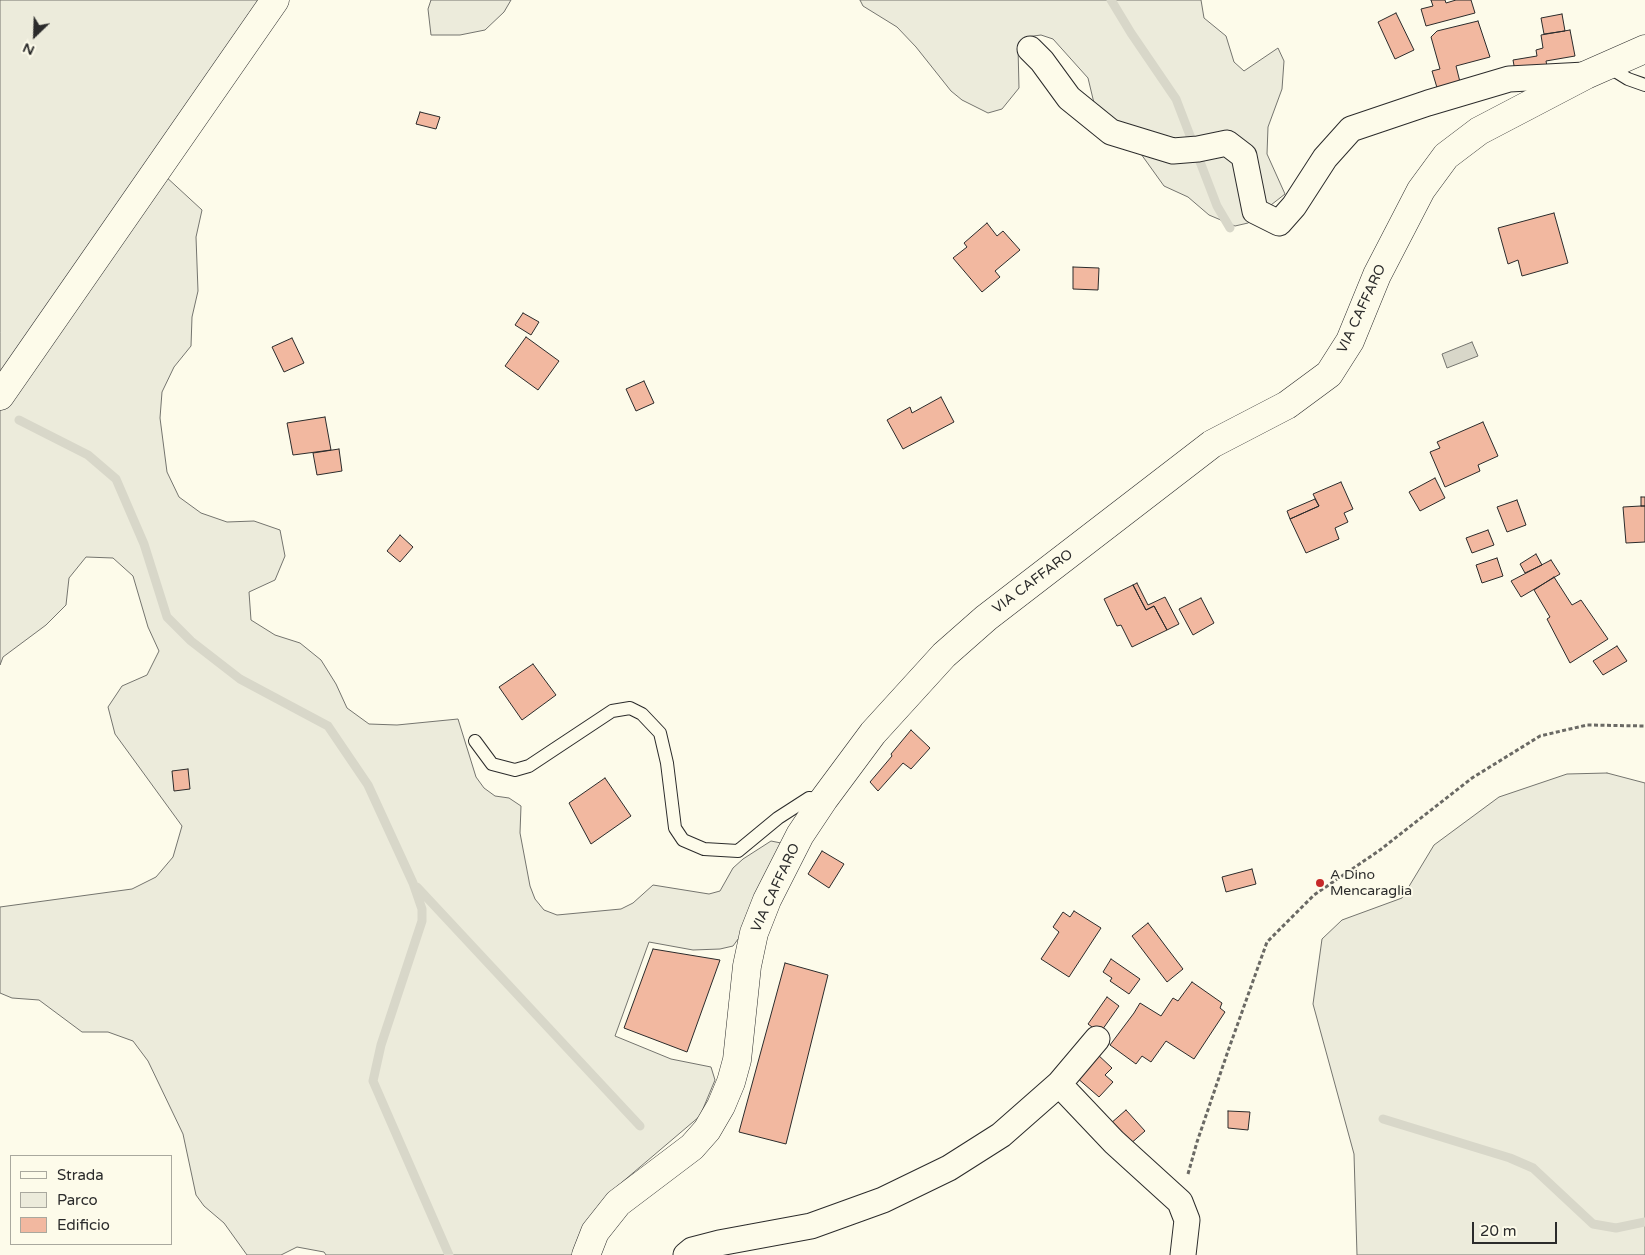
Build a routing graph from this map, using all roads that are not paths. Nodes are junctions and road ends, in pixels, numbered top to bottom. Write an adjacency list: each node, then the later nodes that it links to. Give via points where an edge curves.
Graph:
1 (275, 0): 6 (main road)
2 (1030, 49): 4 (street, via 1042,60 1069,98 1111,132 1172,151 1227,143 1244,156 1255,211 1279,223 1294,206 1324,158 1351,129 1509,80)
3 (1645, 49): 4 (main road, VIA CAFFARO)
4 (1596, 70): 5 (lane); 8 (main road, VIA CAFFARO, via 1479,131 1446,156 1421,190 1377,275 1350,341 1329,374 1288,405 1212,444 986,618 944,656 873,733)
5 (1645, 85)
6 (0, 396)
7 (475, 741): 8 (lane, via 492,764 515,770 528,766 612,711 630,708 642,714 660,734 675,828 683,840 704,849 738,851 778,818 809,798)
8 (824, 799): 11 (main road, VIA CAFFARO, via 800,835 754,933 747,966 737,1060 721,1106 692,1147 618,1203 595,1232)
9 (1096, 1039): 10 (street)
10 (1059, 1084): 12 (street, via 1002,1135 950,1168 883,1200 811,1226 719,1243 692,1250); 13 (street, via 1114,1142 1180,1202 1187,1220)
11 (586, 1255)
12 (686, 1255)
13 (1183, 1255)

